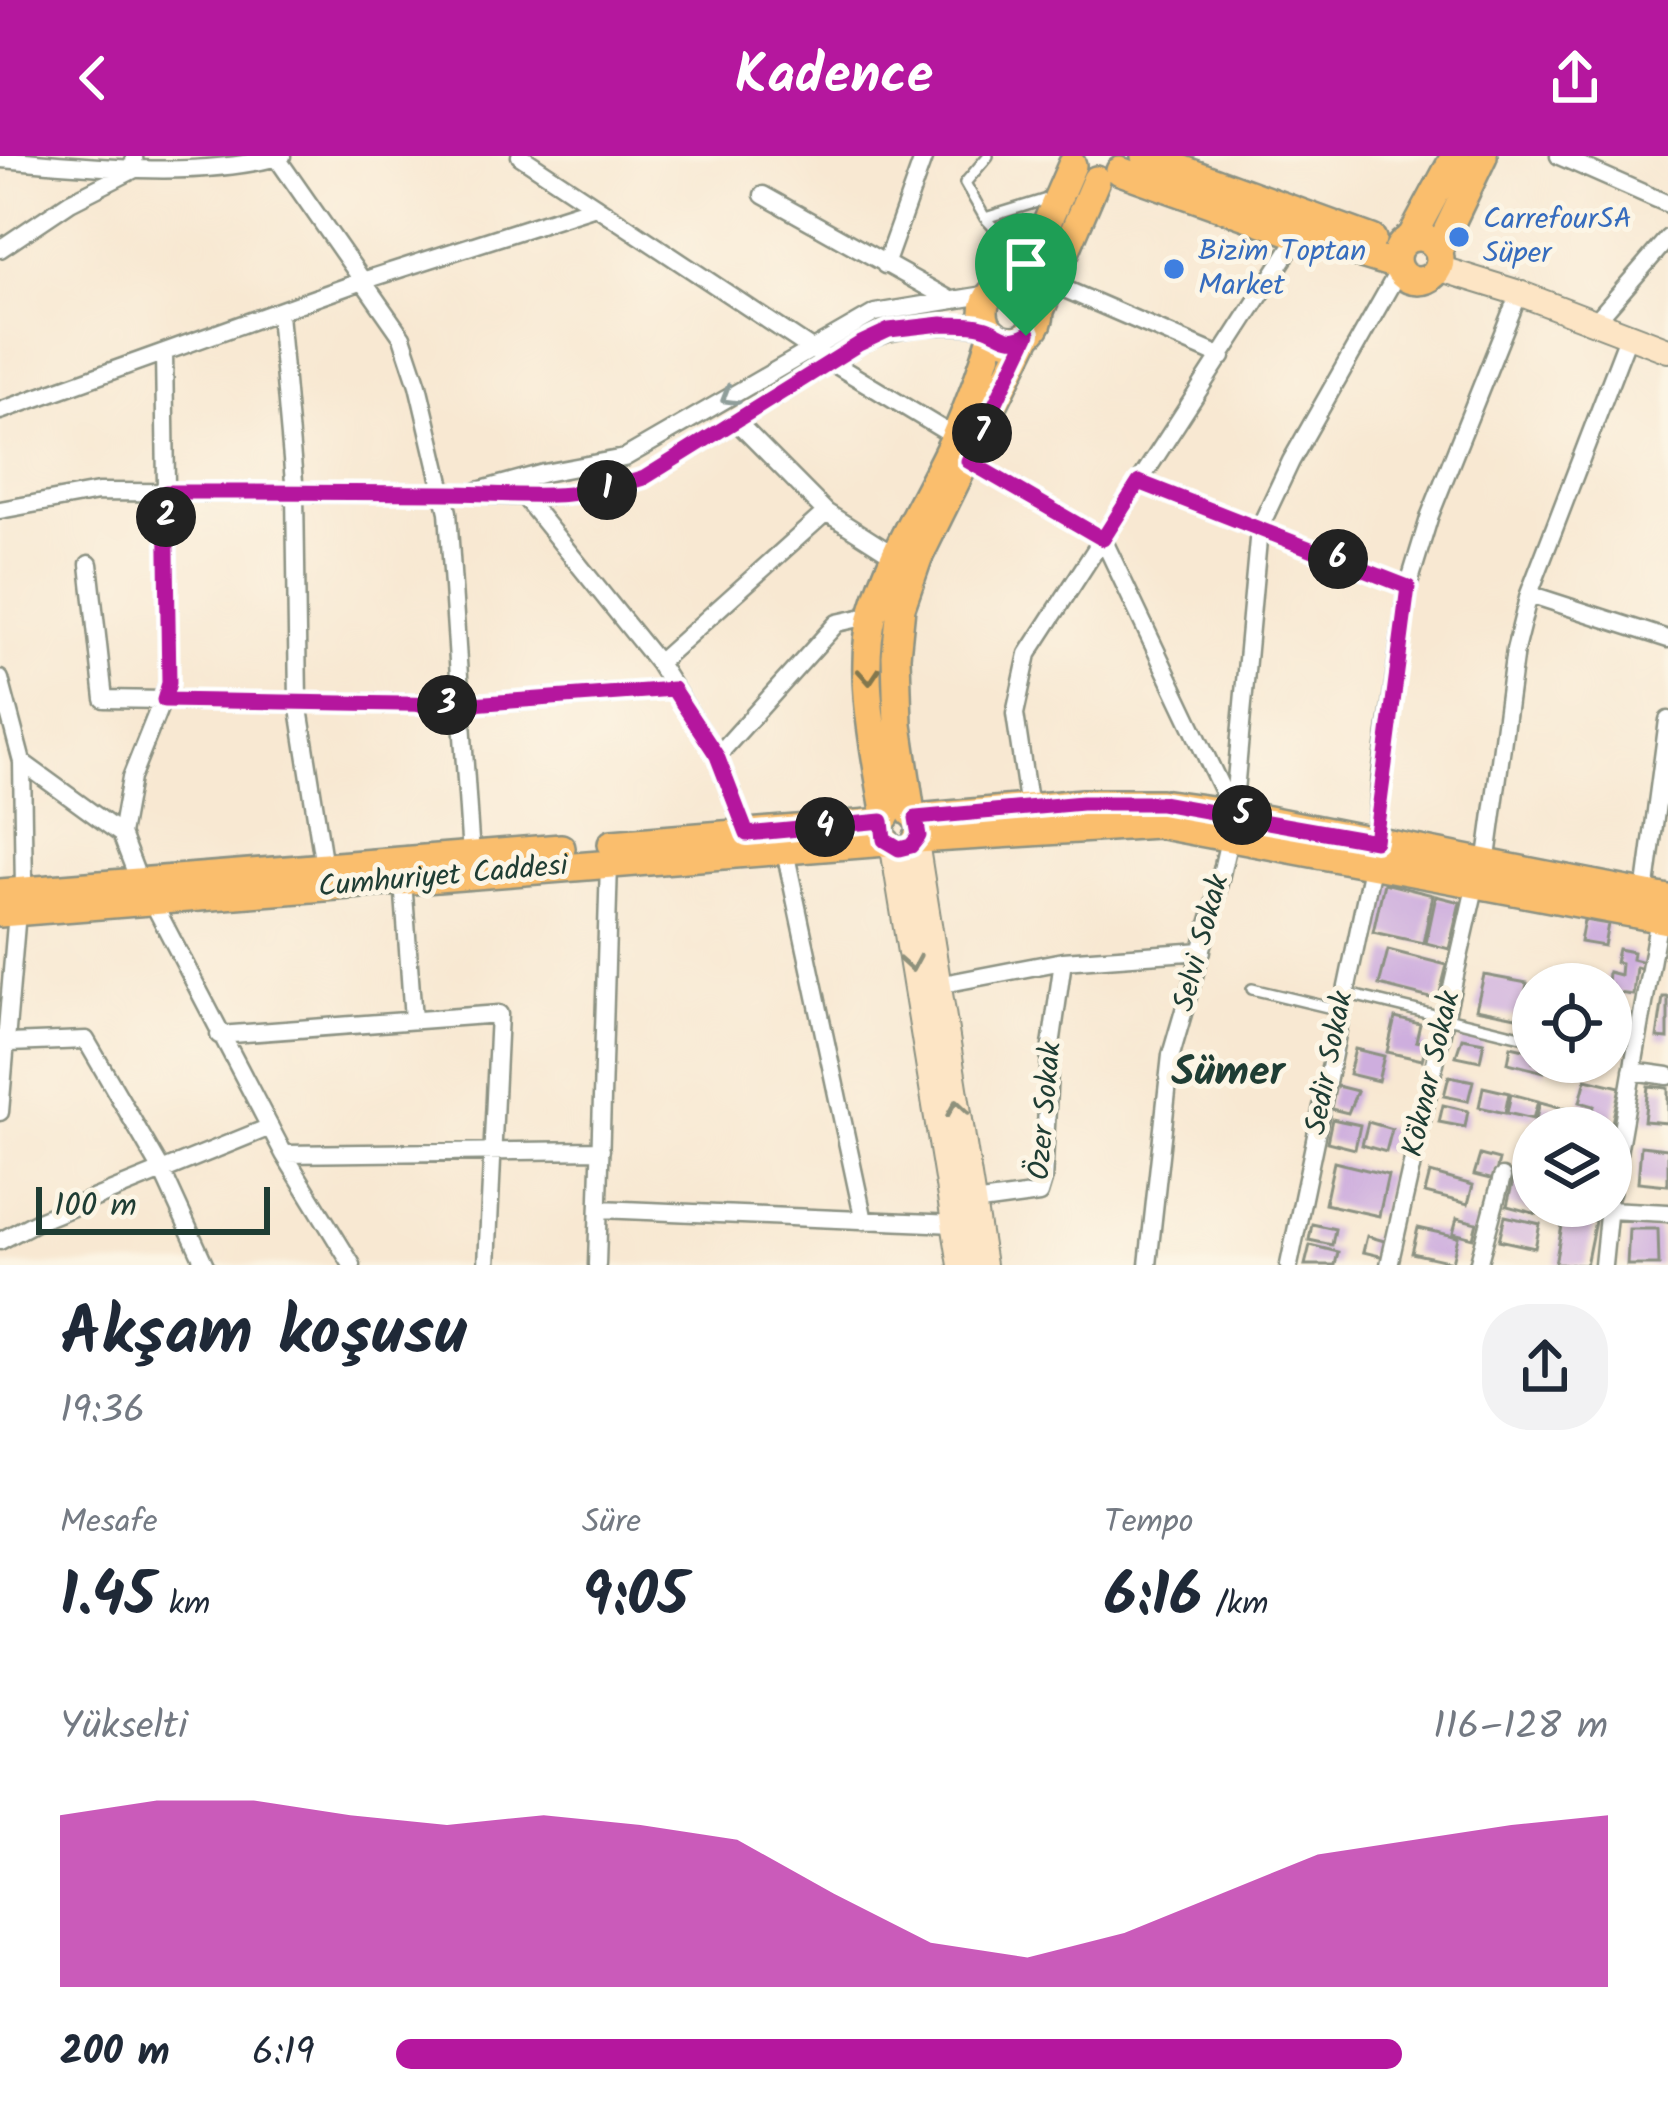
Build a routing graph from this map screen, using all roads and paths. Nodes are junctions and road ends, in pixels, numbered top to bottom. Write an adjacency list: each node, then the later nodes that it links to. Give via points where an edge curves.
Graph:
1 (520, 156): 15 (street)
2 (924, 156): 22 (street)
3 (988, 156): 16 (lane, via 964,183)
4 (1145, 156): 20 (main road)
5 (1455, 156): 20 (main road)
6 (1483, 156): 21 (main road)
7 (1559, 156): 14 (street)
8 (280, 157): 10 (street, via 251,164); 23 (street)
9 (0, 159): 10 (street)
10 (134, 162): 19 (street)
11 (1097, 165): 12 (main road); 17 (main road); 25 (main road)
12 (1061, 194): 16 (lane); 24 (main road)
13 (764, 195): 22 (street)
14 (1668, 204)
15 (596, 206): 23 (street); 33 (street)
16 (986, 218): 24 (lane)
17 (1299, 235): 20 (main road); 36 (street)
18 (1668, 238): 30 (street)
19 (0, 249)
20 (1401, 255): 21 (main road, via 1430,241); 21 (main road, via 1408,279 1422,280); 50 (street, Selvi Sokak)
21 (1438, 259): 26 (main road)
22 (884, 265): 27 (street)
23 (365, 280): 28 (street); 45 (street, via 402,338)
24 (1011, 281): 27 (street); 29 (main road, via 1030,291); 31 (main road, via 984,312)
25 (1053, 284): 29 (main road); 36 (street)
26 (1519, 293): 30 (main road); 54 (street, Sedir Sokak)
27 (948, 298): 33 (street, via 875,313)
28 (279, 314): 35 (street); 44 (street)
29 (1035, 322): 31 (main road, via 1012,340); 40 (main road)
30 (1595, 322): 32 (main road)
31 (991, 330): 37 (street, via 889,330); 40 (main road)
32 (1629, 334): 34 (main road); 55 (street, Köknar Sokak)
33 (812, 347): 37 (street); 41 (street, one-way to 41, via 624,458)
34 (1668, 350)
35 (164, 352): 38 (street); 43 (street)
36 (1222, 357): 42 (street)
37 (832, 362): 39 (street); 40 (street)
38 (0, 411)
39 (736, 422): 47 (street, via 644,478); 49 (street)
40 (962, 449): 51 (street); 52 (main road); 69 (main road, via 901,607)
41 (522, 478): 46 (street); 47 (street)
42 (1139, 482): 50 (street); 51 (street)
43 (166, 492): 44 (street); 48 (street, via 98,492); 61 (street)
44 (295, 493): 45 (street); 62 (street)
45 (444, 493): 46 (street); 63 (street)
46 (472, 493): 47 (street)
47 (525, 498): 58 (street)
48 (0, 510)
49 (826, 512): 52 (street); 58 (street)
50 (1259, 529): 54 (street); 68 (street, Selvi Sokak)
51 (1103, 539): 67 (street, via 1028,654 1015,714); 68 (street)
52 (895, 556): 56 (main road)
53 (89, 564): 61 (street, via 104,699)
54 (1408, 587): 73 (street, Sedir Sokak)
55 (1528, 594): 57 (street); 77 (street, Köknar Sokak)
56 (873, 616): 65 (street, via 837,623); 69 (main road, one-way to 69, via 874,747)
57 (1668, 639)
58 (658, 663): 60 (street)
59 (0, 679): 66 (street)
60 (673, 689): 63 (street); 65 (street)
61 (164, 700): 62 (street); 70 (street, via 131,778)
62 (298, 702): 63 (street); 76 (street)
63 (459, 705): 74 (street)
64 (1668, 720): 81 (street)
65 (717, 756): 71 (street)
66 (22, 763): 70 (street); 80 (street)
67 (1030, 808): 68 (main road, Cumhuriyet Caddesi, via 1161,803); 69 (main road, Cumhuriyet Caddesi)
68 (1231, 824): 69 (main road, Cumhuriyet Caddesi); 73 (main road, Cumhuriyet Caddesi); 82 (street, Selvi Sokak)
69 (901, 830): 71 (main road, Cumhuriyet Caddesi); 72 (main road, Cumhuriyet Caddesi); 84 (main road); 106 (main road, one-way to 106)
70 (121, 834): 79 (street)
71 (747, 834): 74 (main road, Cumhuriyet Caddesi)
72 (785, 851): 75 (main road, Cumhuriyet Caddesi); 105 (street)
73 (1374, 852): 77 (main road, Cumhuriyet Caddesi); 86 (street, Sedir Sokak)
74 (471, 855): 76 (main road, Cumhuriyet Caddesi)
75 (609, 863): 78 (main road, Cumhuriyet Caddesi); 97 (street)
76 (324, 867): 79 (main road, Cumhuriyet Caddesi)
77 (1481, 874): 81 (main road, Cumhuriyet Caddesi); 87 (street, Köknar Sokak)
78 (404, 880): 79 (main road, Cumhuriyet Caddesi); 88 (street)
79 (146, 891): 80 (main road, Cumhuriyet Caddesi); 90 (street)
80 (10, 902): 91 (street)
81 (1660, 908): 92 (street)
82 (1202, 951): 83 (street); 115 (street, Selvi Sokak, via 1171,1055)
83 (1063, 961): 84 (street); 101 (street, Özer Sokak, via 1039,1195)
84 (938, 985): 101 (main road, one-way to 84)
85 (1252, 989): 86 (lane)
86 (1342, 1002): 87 (lane); 116 (street, Sedir Sokak)
87 (1445, 1018): 89 (lane); 117 (street, Köknar Sokak)
88 (413, 1020): 90 (street); 96 (street, via 499,1014)
89 (1512, 1034)
90 (218, 1035): 95 (street)
91 (9, 1043): 94 (street); 99 (street, via 86,1040)
92 (1632, 1071): 93 (street)
93 (1668, 1076)
94 (0, 1112)
95 (270, 1127): 98 (street); 99 (street)
96 (491, 1149): 97 (street); 98 (street); 111 (street)
97 (601, 1150): 103 (street)
98 (284, 1154): 110 (street)
99 (162, 1171): 108 (street); 109 (street)
100 (1502, 1178): 118 (street)
101 (973, 1203): 114 (main road)
102 (1632, 1207): 104 (street)
103 (600, 1209): 105 (street); 112 (street)
104 (1668, 1213)
105 (864, 1221): 106 (street)
106 (955, 1224): 113 (main road)
107 (1607, 1227): 119 (street)
108 (0, 1241)
109 (205, 1265)
110 (352, 1265)
111 (487, 1265)
112 (597, 1265)
113 (962, 1265)
114 (983, 1265)
115 (1148, 1265)
116 (1289, 1265)
117 (1389, 1265)
118 (1478, 1265)
119 (1603, 1265)

